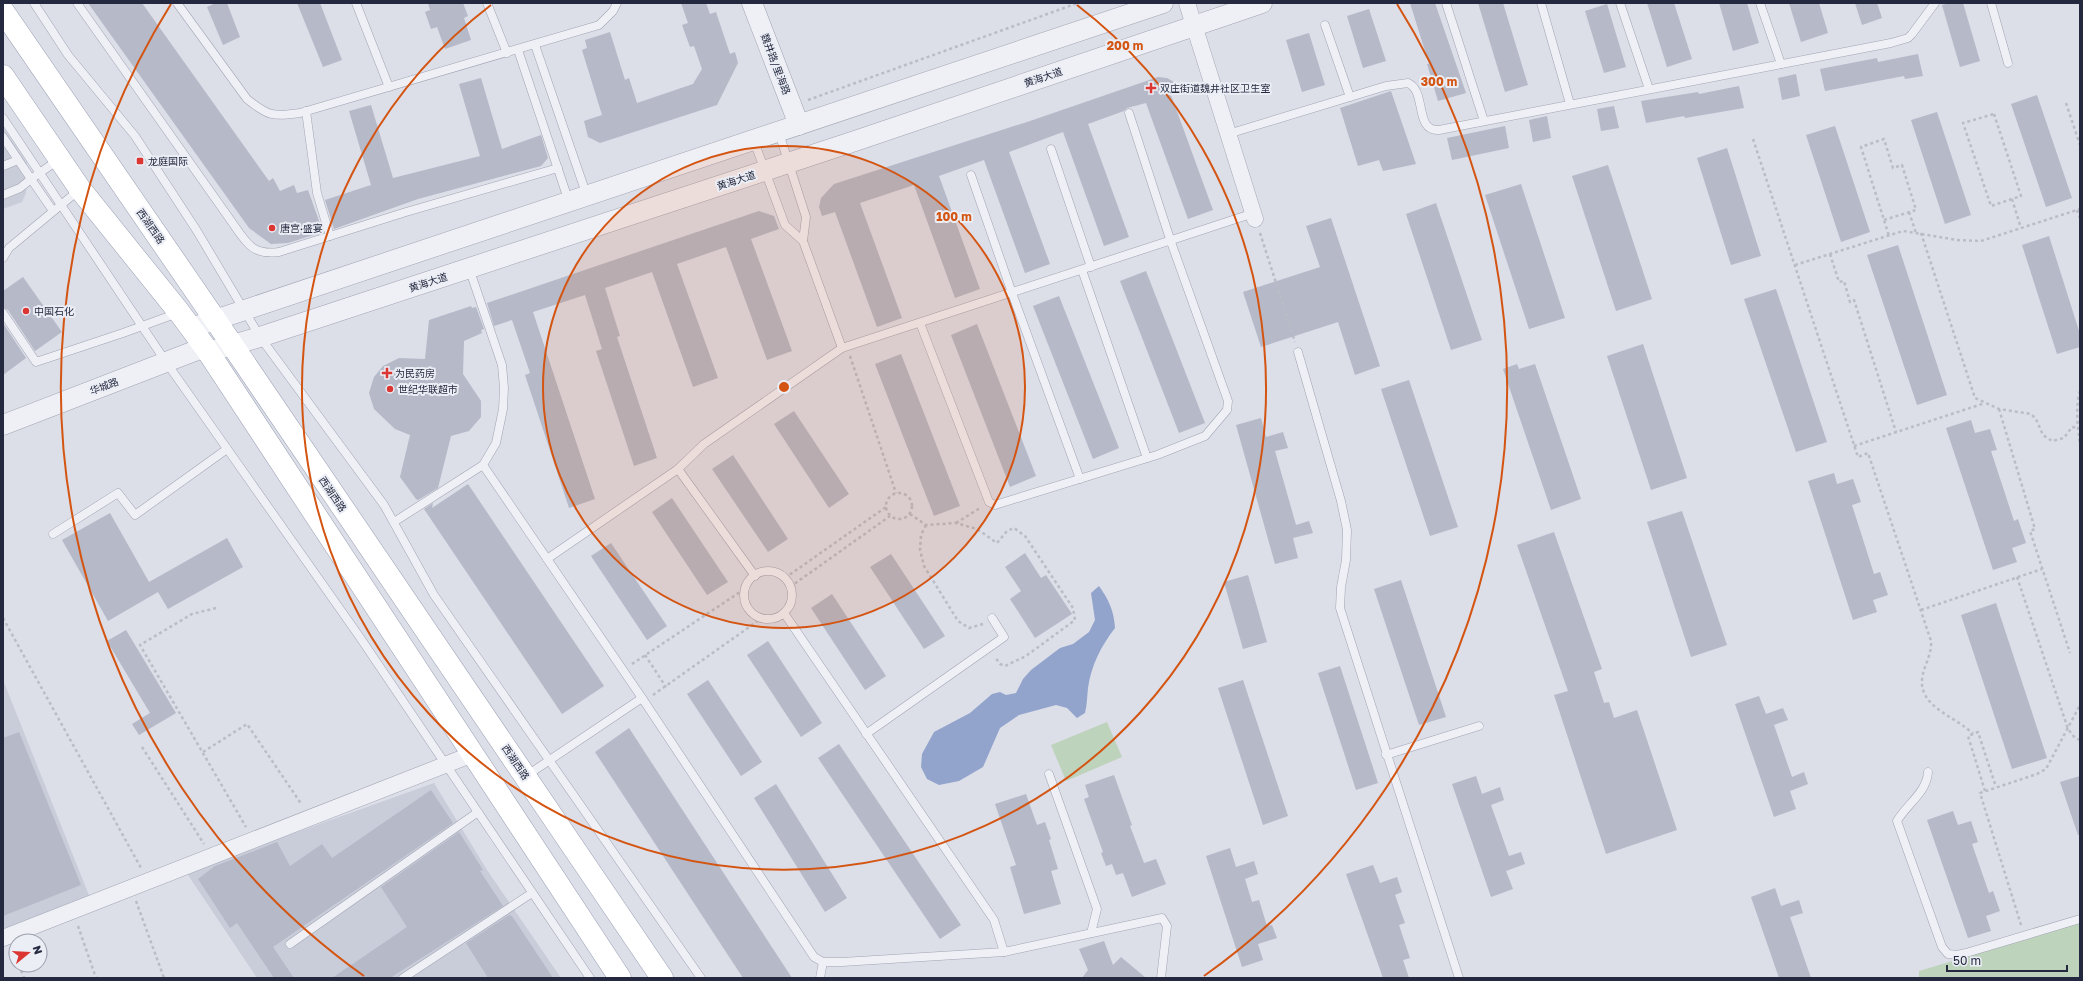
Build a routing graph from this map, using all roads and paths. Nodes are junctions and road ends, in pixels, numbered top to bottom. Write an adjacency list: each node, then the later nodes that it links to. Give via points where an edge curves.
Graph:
1 (34, 3): 81 (lane, via 68,55 134,136 196,231)
2 (77, 3): 70 (lane, via 249,246 267,254)
3 (177, 3): 33 (lane, via 247,99 262,111 278,116)
4 (356, 3): 27 (lane)
5 (488, 3): 23 (lane)
6 (617, 3): 21 (lane, via 599,25)
7 (752, 3): 37 (street, 魏井路/里海路)
8 (1078, 3): 29 (path, via 808,100)
9 (1163, 3): 37 (street)
10 (1186, 3): 20 (street)
11 (1262, 3): 20 (street, 黄海大道)
12 (1446, 3): 36 (lane)
13 (1541, 3): 32 (lane)
14 (1620, 3): 28 (lane)
15 (1760, 3): 25 (lane)
16 (1990, 3): 24 (lane)
17 (1933, 4): 25 (lane, via 1912,34 1902,40)
18 (3, 12): 84 (main road, 西湖西路)
19 (1325, 25): 30 (lane)
20 (1194, 26): 41 (street); 49 (street, 黄海大道)
21 (535, 45): 22 (lane); 59 (lane)
22 (518, 50): 23 (lane); 51 (lane)
23 (507, 53): 27 (lane)
24 (2008, 63)
25 (1781, 64): 28 (lane)
26 (3, 76): 48 (main road)
27 (389, 87): 33 (lane)
28 (1649, 89): 32 (lane)
29 (805, 93)
30 (1350, 97): 36 (lane, via 1386,86 1408,83 1414,88 1429,129 1440,130); 41 (lane)
31 (2066, 103): 39 (path)
32 (1570, 104): 36 (lane)
33 (306, 111): 70 (lane, via 317,193)
34 (1129, 113): 73 (lane)
35 (3, 118): 53 (lane)
36 (1484, 121)
37 (799, 125): 40 (street)
38 (2080, 130): 39 (path)
39 (2076, 131): 45 (path)
40 (779, 133): 44 (street); 49 (lane)
41 (1228, 134): 64 (street)
42 (3, 137): 47 (lane)
43 (1754, 139): 76 (path)
44 (754, 141): 52 (lane); 59 (street)
45 (2080, 145)
46 (1051, 149): 77 (lane)
47 (18, 160): 50 (lane); 55 (lane)
48 (59, 160): 53 (lane); 56 (main road)
49 (788, 163): 52 (street, 黄海大道); 72 (lane, via 806,217)
50 (3, 166)
51 (558, 168): 59 (lane); 70 (lane)
52 (765, 171): 72 (lane, via 784,224); 78 (street, 黄海大道)
53 (39, 173): 55 (lane); 60 (lane)
54 (972, 175): 80 (lane)
55 (31, 179): 57 (lane, via 20,188); 62 (lane)
56 (80, 190): 60 (lane); 83 (main road)
57 (3, 195)
58 (2012, 199): 58 (path, via 2021,196 1994,114 1962,123 1990,206); 67 (path)
59 (578, 200): 81 (street)
60 (60, 206): 62 (lane); 86 (lane)
61 (2079, 209): 65 (path); 67 (path)
62 (53, 211): 75 (lane, via 9,248)
63 (1909, 212): 66 (path); 66 (path, via 1916,210 1902,165 1893,168 1884,139 1861,147); 68 (path)
64 (1255, 216): 73 (lane); 91 (path)
65 (2080, 218)
66 (1884, 220): 71 (path)
67 (2021, 228): 69 (path, via 1981,241)
68 (1916, 233): 69 (path); 71 (path, via 1903,231)
69 (1921, 234): 94 (path, via 1972,393 1975,398)
70 (330, 236)
71 (1889, 236): 74 (path)
72 (803, 241): 89 (lane)
73 (1170, 242): 77 (lane); 102 (lane, via 1228,401 1227,410 1205,436)
74 (1830, 254): 76 (path); 98 (path, via 1838,282 1844,280 1850,302 1854,300)
75 (3, 258)
76 (1795, 266): 100 (path)
77 (1091, 267): 79 (lane)
78 (469, 268): 87 (street, 黄海大道); 103 (lane, via 502,365 504,388 503,409 496,443)
79 (1082, 270): 80 (lane); 102 (lane)
80 (1012, 293): 85 (lane); 105 (lane)
81 (244, 312): 84 (street); 87 (lane)
82 (3, 313): 86 (lane, via 36,362)
83 (185, 320): 84 (street); 86 (lane); 90 (main road)
84 (216, 321): 88 (main road, 西湖西路)
85 (920, 322): 89 (lane); 107 (lane)
86 (142, 326): 92 (lane)
87 (260, 337): 88 (street, 黄海大道); 111 (lane)
88 (232, 344): 90 (street, 黄海大道); 148 (main road, 西湖西路)
89 (844, 347): 104 (lane, via 704,444); 106 (path)
90 (206, 350): 92 (street, 华城路); 142 (main road)
91 (1298, 352): 143 (lane, via 1347,530 1340,608)
92 (166, 362): 96 (street, 华城路); 101 (lane)
93 (2080, 391): 97 (path)
94 (1985, 403): 95 (path); 98 (path)
95 (1999, 409): 97 (path, via 2031,414 2043,435 2052,441 2064,438 2072,427); 116 (path, via 2035,529 2030,531)
96 (3, 425)
97 (2078, 428): 99 (path)
98 (1896, 432): 100 (path)
99 (2080, 445)
100 (1854, 446): 123 (path, via 1858,456 1868,453)
101 (227, 449): 114 (lane, via 135,515 118,493); 145 (lane)
102 (1147, 458): 105 (lane)
103 (483, 465): 111 (lane); 115 (lane)
104 (678, 469): 115 (lane); 117 (lane)
105 (1080, 479): 107 (lane, via 996,505)
106 (896, 493): 108 (path, via 888,498); 109 (path, via 905,494 912,500)
107 (989, 502): 112 (path)
108 (886, 507): 110 (path); 119 (path)
109 (910, 514): 110 (path, via 898,520); 113 (path)
110 (890, 516): 120 (path)
111 (394, 522): 144 (lane, via 434,595)
112 (956, 523): 113 (path); 128 (path, via 977,529 997,543 1007,531 1014,528 1025,536 1073,608 1075,620 1071,624 1013,664 1000,664)
113 (926, 525): 127 (path, via 921,535 920,550 924,566 958,621 969,628 980,626)
114 (53, 534)
115 (547, 560): 131 (lane)
116 (2042, 569): 118 (path); 129 (path)
117 (755, 576): 119 (lane, via 770,571); 121 (lane)
118 (2017, 577): 123 (path); 136 (path)
119 (785, 578): 120 (lane)
120 (790, 587): 124 (lane, via 792,600)
121 (746, 588): 126 (lane, via 746,603 755,615); 130 (path)
122 (216, 608): 141 (path, via 192,614 140,645)
123 (1921, 610): 138 (path, via 1932,648 1922,679 1924,692 1931,703)
124 (784, 613): 126 (lane, via 777,617); 137 (lane)
125 (3, 618): 155 (path)
126 (762, 618): 132 (path)
127 (992, 618): 128 (lane, via 1004,637)
128 (988, 648): 137 (lane)
129 (2070, 653)
130 (645, 656): 131 (path); 132 (path)
131 (623, 671): 133 (lane)
132 (666, 687): 133 (path)
133 (643, 700): 144 (lane); 165 (lane, via 814,957)
134 (2080, 705): 136 (path)
135 (1479, 726): 143 (lane)
136 (2068, 729): 139 (path); 149 (path, via 2046,768 2037,774)
137 (866, 734): 164 (lane, via 994,920)
138 (1973, 734): 149 (path, via 1978,732); 150 (path, via 1968,736)
139 (2080, 740)
140 (142, 747): 154 (path)
141 (203, 752): 152 (path, via 247,724); 153 (path)
142 (473, 754): 145 (street); 170 (main road)
143 (1386, 755): 175 (lane)
144 (550, 761): 148 (lane); 172 (lane)
145 (446, 764): 151 (lane); 152 (street)
146 (1928, 772): 161 (lane, via 1924,789 1905,808 1897,821 1942,947 1948,954 1957,955)
147 (1049, 774): 160 (lane, via 1097,909)
148 (525, 777): 171 (main road, 西湖西路)
149 (1996, 787): 150 (path)
150 (1985, 791): 161 (path, via 1980,793)
151 (478, 812): 157 (lane); 163 (lane)
152 (310, 817): 153 (street)
153 (254, 839): 154 (street)
154 (212, 856): 155 (street)
155 (147, 881): 156 (street)
156 (131, 888): 158 (street); 167 (path)
157 (532, 893): 168 (lane); 169 (lane)
158 (72, 910): 162 (street); 166 (path)
159 (2080, 919): 161 (lane)
160 (1091, 933): 164 (lane); 174 (lane, via 1162,918 1167,926)
161 (2024, 936)
162 (3, 938)
163 (290, 944)
164 (1004, 952): 165 (lane)
165 (823, 962): 173 (lane)
166 (96, 978)
167 (164, 978)
168 (403, 978)
169 (590, 978)
170 (620, 978)
171 (662, 978)
172 (701, 978)
173 (820, 978)
174 (1161, 978)
175 (1459, 978)

